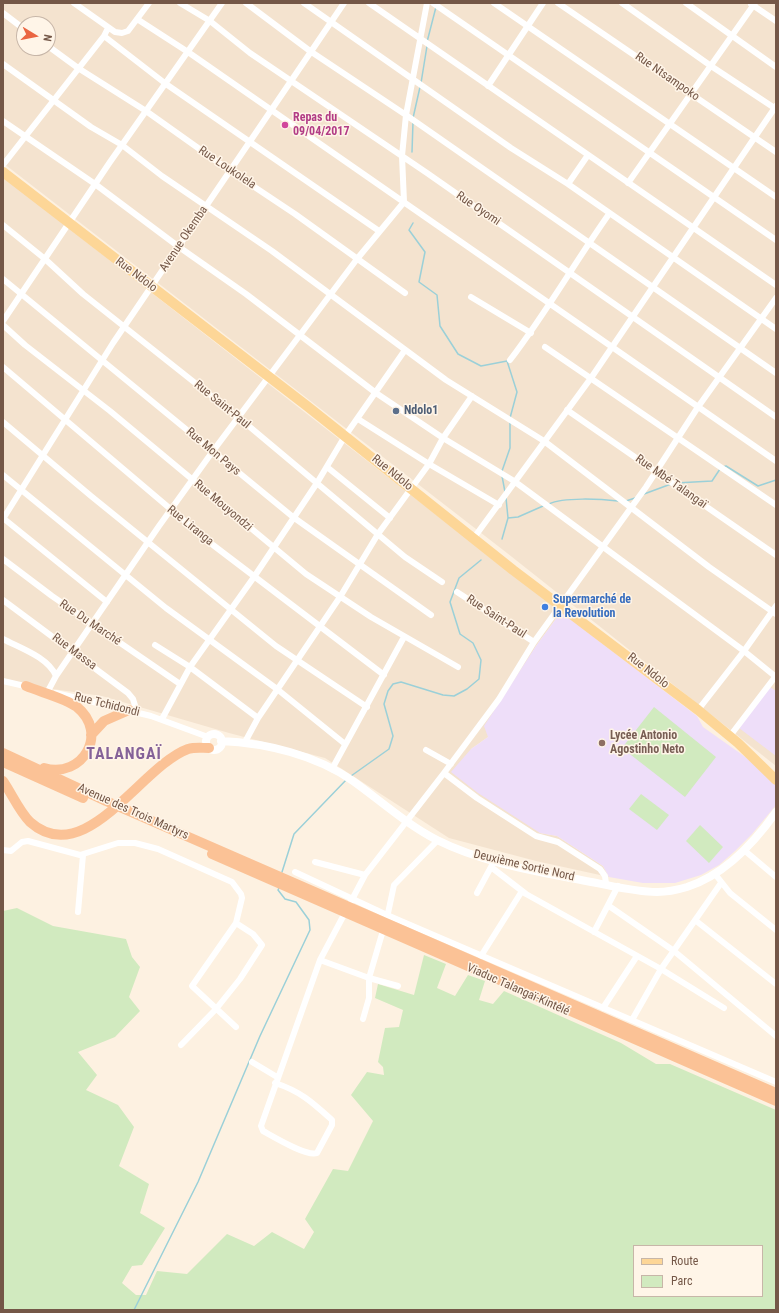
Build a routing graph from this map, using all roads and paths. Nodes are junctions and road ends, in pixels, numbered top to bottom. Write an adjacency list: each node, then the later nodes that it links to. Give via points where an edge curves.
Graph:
1 (74, 3): 24 (street)
2 (149, 3): 18 (street)
3 (180, 3): 19 (street, Rue Oyomi)
4 (222, 3): 19 (street)
5 (246, 3): 28 (street)
6 (304, 3): 21 (street)
7 (344, 3): 21 (street, Avenue Okemba)
8 (369, 3): 27 (street)
9 (427, 3): 27 (street)
10 (433, 3): 31 (street)
11 (494, 3): 23 (street)
12 (543, 3): 23 (street)
13 (558, 3): 40 (street, Rue Ntsampoko)
14 (622, 3): 33 (street)
15 (686, 3): 26 (street)
16 (753, 4): 20 (street); 26 (street)
17 (3, 13): 22 (street)
18 (137, 19): 24 (street, via 125,32 118,33); 30 (street)
19 (210, 21): 30 (street); 37 (street, Rue Oyomi)
20 (776, 21)
21 (330, 22): 28 (street, Avenue Okemba); 36 (street)
22 (16, 23)
23 (528, 27): 31 (street); 47 (street)
24 (108, 28): 25 (street)
25 (104, 36): 35 (street); 38 (street)
26 (732, 36): 33 (street); 34 (street)
27 (422, 39): 36 (street); 39 (street)
28 (310, 51): 37 (street, Avenue Okemba); 45 (street)
29 (56, 52): 35 (street, Rue Loukolela)
30 (188, 52): 38 (street); 43 (street)
31 (508, 55): 39 (street); 52 (street)
32 (3, 64): 41 (street)
33 (711, 66): 40 (street); 42 (street)
34 (776, 67)
35 (78, 68): 41 (street); 44 (street, Rue Loukolela)
36 (414, 79): 45 (street); 62 (street, via 511,148)
37 (291, 81): 43 (street, Avenue Okemba); 55 (street, Rue Oyomi)
38 (166, 84): 44 (street); 50 (street)
39 (488, 86): 54 (street)
40 (691, 94): 47 (street); 49 (street, Rue Ntsampoko)
41 (53, 100): 48 (street); 51 (street)
42 (776, 107): 49 (street)
43 (270, 110): 50 (street, Avenue Okemba); 65 (street)
44 (146, 111): 51 (street); 58 (street, Rue Loukolela)
45 (406, 115): 55 (street); 73 (street)
46 (3, 121): 48 (street)
47 (670, 123): 52 (street); 57 (street)
48 (25, 136): 56 (street); 61 (street)
49 (755, 137): 53 (street, Rue Ntsampoko); 57 (street)
50 (249, 142): 58 (street, Avenue Okemba); 71 (street)
51 (122, 145): 61 (street); 66 (street)
52 (650, 152): 60 (street); 63 (street)
53 (776, 152)
54 (588, 155): 60 (street); 62 (street)
55 (402, 156): 65 (street); 78 (street, Rue Oyomi)
56 (3, 165)
57 (735, 168): 63 (street); 64 (street)
58 (229, 170): 66 (street, Avenue Okemba); 77 (street, Rue Loukolela)
59 (3, 172): 68 (main road, Rue Ndolo)
60 (628, 183): 70 (street)
61 (95, 184): 68 (street); 74 (street)
62 (568, 184): 67 (street)
63 (714, 197): 70 (street); 72 (street)
64 (776, 197)
65 (404, 202): 71 (street); 88 (street)
66 (205, 206): 74 (street, Avenue Okemba); 85 (street)
67 (609, 214): 73 (street); 75 (street)
68 (70, 223): 76 (street); 81 (main road, Rue Ndolo)
69 (3, 226): 76 (street, Rue Saint-Paul)
70 (694, 228): 75 (street); 80 (street)
71 (379, 231): 77 (street)
72 (776, 240)
73 (589, 242): 78 (street); 82 (street)
74 (179, 247): 81 (street, Avenue Okemba); 96 (street)
75 (673, 258): 82 (street); 90 (street)
76 (45, 259): 83 (street); 93 (street, Rue Saint-Paul, via 83,294)
77 (358, 260): 84 (street, Rue Loukolela); 85 (street)
78 (570, 272): 88 (street); 89 (street, Rue Oyomi)
79 (3, 279): 83 (street, Rue Mon Pays)
80 (776, 285)
81 (152, 287): 93 (street, Avenue Okemba); 105 (main road, Rue Ndolo)
82 (653, 287): 89 (street); 99 (street)
83 (22, 293): 91 (street); 102 (street, Rue Mon Pays)
84 (405, 293)
85 (332, 294): 96 (street); 100 (street)
86 (471, 297): 95 (street)
87 (776, 298): 90 (street)
88 (549, 303): 95 (street); 98 (street)
89 (633, 317): 98 (street); 106 (street, Rue Oyomi)
90 (761, 319): 94 (street); 99 (street)
91 (3, 321)
92 (3, 325): 108 (street, Rue Mouyondzi)
93 (124, 326): 102 (street, Avenue Okemba); 113 (street, Rue Saint-Paul)
94 (776, 329)
95 (531, 333): 101 (street)
96 (300, 335): 105 (street); 109 (street)
97 (545, 346): 107 (street)
98 (612, 347): 107 (street); 111 (street)
99 (741, 348): 104 (street); 106 (street)
100 (405, 350): 109 (street); 110 (street)
101 (510, 360)
102 (103, 361): 108 (street, Avenue Okemba); 122 (street, Rue Mon Pays)
103 (3, 368): 116 (street, Rue Liranga)
104 (776, 373)
105 (268, 377): 113 (street); 118 (main road, Rue Ndolo)
106 (720, 377): 111 (street); 114 (street, Rue Oyomi)
107 (591, 378): 112 (street); 119 (street)
108 (83, 390): 116 (street, Avenue Okemba); 129 (street, Rue Mouyondzi)
109 (376, 393): 115 (street); 120 (street)
110 (472, 396): 120 (street); 121 (street)
111 (698, 407): 119 (street); 124 (street)
112 (567, 410): 121 (street); 127 (street, Rue Mbé Talangaï)
113 (238, 417): 122 (street); 131 (street, Rue Saint-Paul)
114 (776, 417)
115 (358, 419): 118 (street); 125 (street)
116 (65, 420): 123 (street, Avenue Okemba); 137 (street, Rue Liranga)
117 (3, 422): 123 (street)
118 (345, 436): 126 (street); 132 (main road, Rue Ndolo)
119 (678, 437): 127 (street); 135 (street)
120 (443, 438): 125 (street); 130 (street)
121 (544, 441): 130 (street); 136 (street)
122 (213, 451): 129 (street); 138 (street, Rue Mon Pays)
123 (43, 456): 133 (street, Avenue Okemba); 143 (street)
124 (776, 462)
125 (428, 464): 132 (street); 134 (street)
126 (327, 466): 131 (street); 139 (street)
127 (656, 471): 136 (street); 146 (street, Rue Mbé Talangaï)
128 (3, 475): 133 (street)
129 (192, 481): 137 (street); 144 (street, Rue Mouyondzi)
130 (514, 481): 134 (street); 145 (street)
131 (317, 483): 138 (street); 141 (street, Rue Saint-Paul)
132 (412, 489): 139 (street); 142 (main road, Rue Ndolo)
133 (21, 490): 140 (street, Avenue Okemba); 149 (street)
134 (499, 505): 142 (street)
135 (776, 505)
136 (631, 508): 145 (street); 159 (street)
137 (170, 510): 143 (street); 150 (street, Rue Liranga)
138 (293, 517): 144 (street); 148 (street, Rue Mon Pays)
139 (390, 518): 141 (street)
140 (3, 519): 155 (street)
141 (378, 534): 148 (street); 151 (street, Rue Saint-Paul, via 405,557)
142 (473, 539): 156 (main road, Rue Ndolo)
143 (148, 541): 149 (street); 158 (street)
144 (272, 547): 150 (street); 153 (street, Rue Mouyondzi)
145 (603, 548): 156 (street); 169 (street)
146 (776, 555)
147 (3, 559): 161 (street, Rue Du Marché)
148 (359, 566): 153 (street); 160 (street, Rue Mon Pays)
149 (125, 574): 155 (street); 165 (street)
150 (254, 577): 158 (street); 162 (street, Rue Liranga)
151 (442, 582)
152 (457, 592): 166 (street, Rue Saint-Paul)
153 (340, 597): 162 (street); 163 (street, Rue Mouyondzi)
154 (3, 600): 168 (street, Rue Massa)
155 (107, 602): 161 (street)
156 (562, 606): 166 (street); 182 (main road, Rue Ndolo)
157 (776, 606): 159 (street)
158 (230, 609): 165 (street); 170 (street)
159 (774, 613): 169 (street)
160 (431, 615)
161 (91, 624): 168 (street); 177 (street, Rue Du Marché)
162 (319, 627): 170 (street); 174 (street, Rue Liranga)
163 (404, 637): 172 (street, Rue Mouyondzi); 174 (street)
164 (3, 639): 173 (street, via 40,659)
165 (208, 639): 171 (street); 179 (street)
166 (534, 642): 196 (street, via 499,698)
167 (155, 645): 171 (street)
168 (73, 651): 173 (street); 183 (street, Rue Massa, via 128,693 133,699)
169 (744, 651): 175 (street); 182 (street)
170 (298, 660): 179 (street); 181 (street)
171 (190, 667): 177 (street); 184 (street)
172 (458, 667)
173 (56, 676): 180 (street)
174 (384, 676): 181 (street)
175 (776, 677): 187 (street)
176 (3, 681): 178 (street, Rue Tchidondi)
177 (180, 684): 185 (street)
178 (26, 686): 180 (street, Rue Tchidondi); 186 (highway, via 77,707 87,718)
179 (277, 689): 184 (street); 191 (street)
180 (48, 691): 183 (street, Rue Tchidondi)
181 (367, 707): 191 (street)
182 (698, 710): 187 (main road, Rue Ndolo)
183 (133, 711): 185 (street, Rue Tchidondi); 186 (highway, via 104,721)
184 (258, 718): 190 (street)
185 (162, 719): 188 (street, Rue Tchidondi)
186 (91, 735): 195 (highway, via 90,746 83,758 66,770 46,769)
187 (730, 736): 194 (main road, Rue Ndolo)
188 (208, 737): 189 (street, Deuxième Sortie Nord, via 212,734 217,735); 192 (street, via 206,743)
189 (221, 741): 190 (street, Deuxième Sortie Nord); 192 (street, via 218,749)
190 (245, 742): 197 (street, Deuxième Sortie Nord, via 296,754)
191 (345, 744): 197 (street)
192 (209, 748): 201 (highway, via 190,748 169,759 106,815 81,832 62,835 48,832 29,820)
193 (426, 750): 196 (street)
194 (745, 750): 199 (main road); 200 (main road, Rue Ndolo)
195 (6, 758): 211 (highway, Avenue des Trois Martyrs)
196 (451, 764): 198 (street)
197 (332, 769): 203 (street, Deuxième Sortie Nord, via 353,781)
198 (444, 773): 203 (street); 216 (street, via 536,836 558,842 600,868)
199 (776, 773)
200 (776, 780)
201 (3, 781)
202 (774, 818): 205 (street, Deuxième Sortie Nord)
203 (406, 821): 204 (street, Deuxième Sortie Nord); 213 (street)
204 (438, 840): 209 (street, Deuxième Sortie Nord); 223 (street, via 394,885)
205 (744, 850): 212 (street, Deuxième Sortie Nord); 214 (street)
206 (5, 851): 207 (street, via 13,850 22,842 28,841)
207 (83, 855): 222 (street); 225 (street, via 112,844 127,843 158,849 228,879 242,898)
208 (315, 862): 213 (street)
209 (492, 864): 216 (street, Deuxième Sortie Nord); 218 (street); 219 (street)
210 (295, 872): 220 (street)
211 (263, 873): 248 (highway, Viaduc Talangaï-Kintélé); 249 (highway, Viaduc Talangaï-Kintélé)
212 (715, 874): 215 (street); 217 (street, Deuxième Sortie Nord, via 689,886 670,891 643,891)
213 (365, 875): 220 (street)
214 (776, 876)
215 (721, 883): 224 (street); 226 (street)
216 (606, 884): 217 (street, Deuxième Sortie Nord)
217 (618, 886): 221 (street)
218 (522, 891): 227 (street); 229 (street)
219 (477, 893)
220 (351, 898): 223 (street); 231 (street)
221 (609, 906): 227 (street); 228 (street)
222 (78, 912)
223 (388, 915): 229 (street); 233 (street)
224 (695, 920): 228 (street); 234 (street)
225 (236, 923): 238 (street, via 192,986); 238 (street, via 254,934 262,945)
226 (776, 930)
227 (594, 932): 230 (street)
228 (674, 951): 232 (street); 242 (street)
229 (482, 956): 236 (street)
230 (637, 956): 232 (street); 236 (street)
231 (320, 960): 233 (street); 245 (street)
232 (661, 969): 237 (street); 240 (street)
233 (369, 978): 235 (street); 239 (street, via 369,998)
234 (776, 984)
235 (398, 986)
236 (603, 1008): 240 (street)
237 (724, 1008)
238 (216, 1009): 241 (street); 243 (street)
239 (363, 1019)
240 (632, 1020): 246 (street)
241 (236, 1028)
242 (776, 1036)
243 (181, 1045)
244 (252, 1062): 245 (street)
245 (277, 1077): 247 (street)
246 (776, 1082)
247 (275, 1083): 247 (street, via 306,1096 332,1120 332,1125 317,1154 293,1146 261,1129)
248 (776, 1093)
249 (776, 1102)

